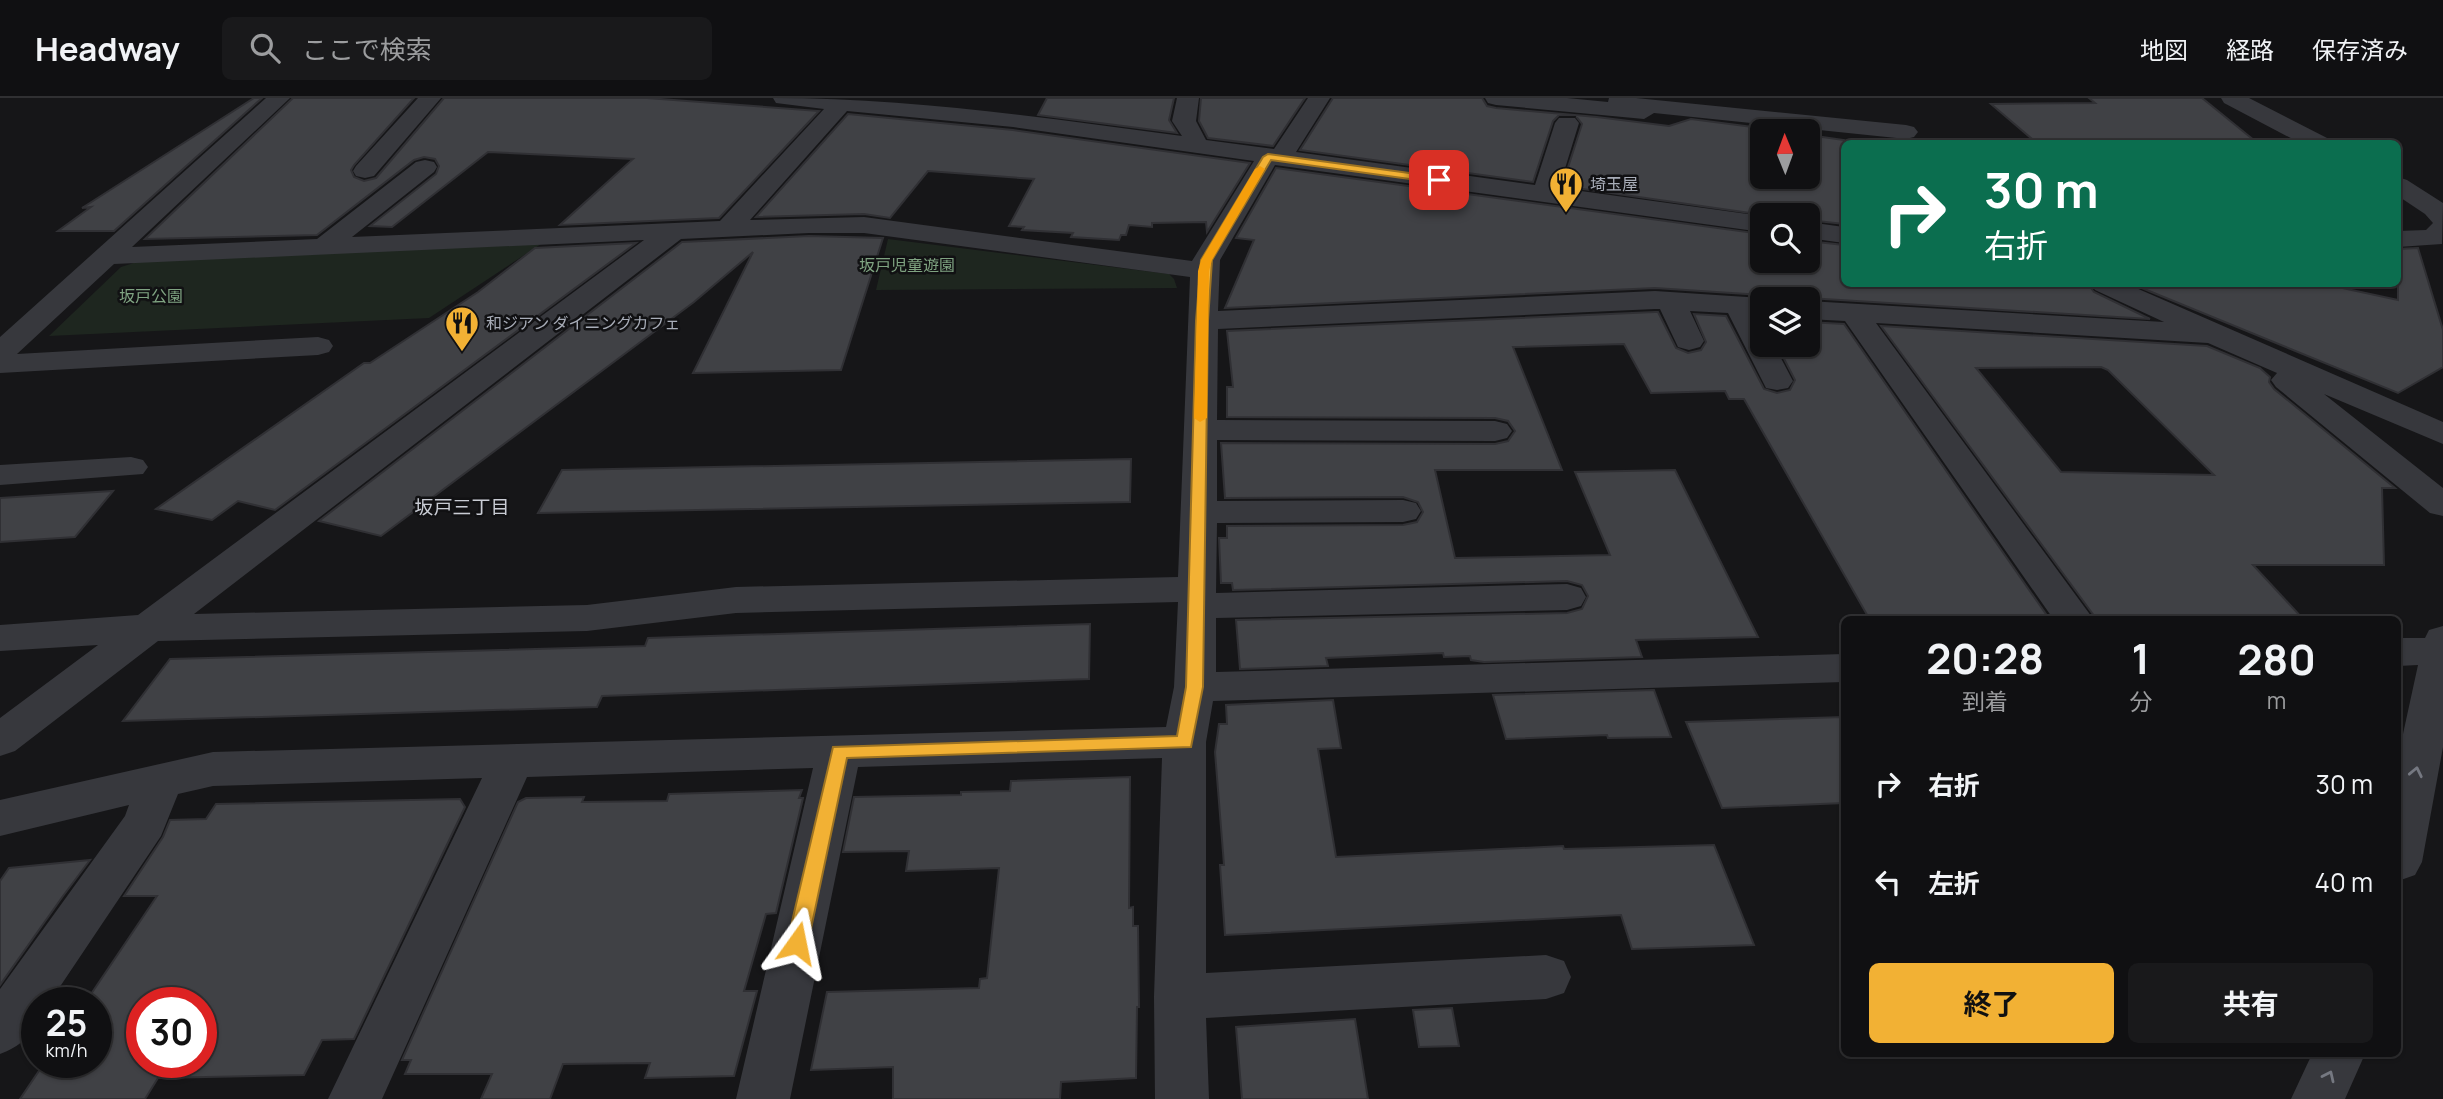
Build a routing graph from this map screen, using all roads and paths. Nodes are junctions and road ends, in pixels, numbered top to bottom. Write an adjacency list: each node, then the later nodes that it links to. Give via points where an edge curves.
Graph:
1 (279, 98): 32 (street)
2 (430, 98): 20 (street)
3 (784, 98): 10 (street)
4 (1028, 98): 12 (street)
5 (1188, 98): 17 (street, via 1184,121 1195,138)
6 (1319, 98): 18 (street)
7 (1496, 98): 14 (street, via 1678,116)
8 (1620, 98): 15 (street, via 1619,103)
9 (2232, 98): 16 (street)
10 (826, 101): 12 (street); 25 (street)
11 (1883, 107): 15 (street)
12 (1013, 120): 17 (street)
13 (1567, 122): 22 (street)
14 (1744, 138)
15 (1911, 138)
16 (2313, 140)
17 (1189, 146): 18 (street)
18 (1274, 158): 22 (street); 33 (street, via 1206,260)
19 (425, 167): 31 (street)
20 (365, 171)
21 (2401, 187): 23 (street)
22 (1545, 194): 24 (street)
23 (2443, 219)
24 (1750, 222)
25 (728, 228): 27 (street); 33 (street, via 864,225)
26 (2443, 229): 30 (street, via 2433,238)
27 (674, 230): 31 (street); 59 (street)
28 (1820, 232): 29 (street)
29 (1841, 235)
30 (2401, 239)
31 (324, 246): 32 (street)
32 (107, 256): 43 (street)
33 (1204, 271): 39 (street)
34 (2111, 287): 40 (street)
35 (1671, 302): 36 (street); 39 (street); 41 (street)
36 (1750, 307)
37 (1820, 311): 38 (street)
38 (1853, 312): 40 (street); 58 (street)
39 (1202, 321): 48 (street)
40 (2213, 334): 45 (street)
41 (1689, 341)
42 (318, 346): 46 (street)
43 (0, 353)
44 (1769, 357): 47 (street)
45 (2274, 360): 50 (street); 53 (street, via 2285,378)
46 (0, 364)
47 (1777, 381)
48 (1200, 430): 49 (street); 55 (street)
49 (1495, 431)
50 (2443, 433)
51 (131, 467): 52 (street)
52 (0, 475)
53 (2443, 505)
54 (1403, 511): 55 (street)
55 (1199, 512): 56 (street)
56 (1197, 597): 57 (street); 59 (street, via 736,600 587,618); 64 (street)
57 (1567, 597)
58 (2072, 616)
59 (148, 628): 60 (street); 65 (street)
60 (0, 638)
61 (2442, 645): 62 (street); 71 (street, one-way to 61)
62 (2401, 652)
63 (1841, 668): 64 (street)
64 (1195, 687): 66 (street)
65 (0, 740)
66 (1184, 742): 67 (street); 73 (street)
67 (839, 752): 68 (street); 77 (street)
68 (512, 761): 69 (street, via 213,769); 76 (street)
69 (161, 780): 70 (street); 74 (street, via 145,823)
70 (0, 818)
71 (2401, 847)
72 (1546, 977): 73 (street)
73 (1180, 997): 78 (street)
74 (0, 1031)
75 (2338, 1057): 79 (street, one-way to 75)
76 (355, 1099)
77 (763, 1099)
78 (1182, 1099)
79 (2318, 1099)

